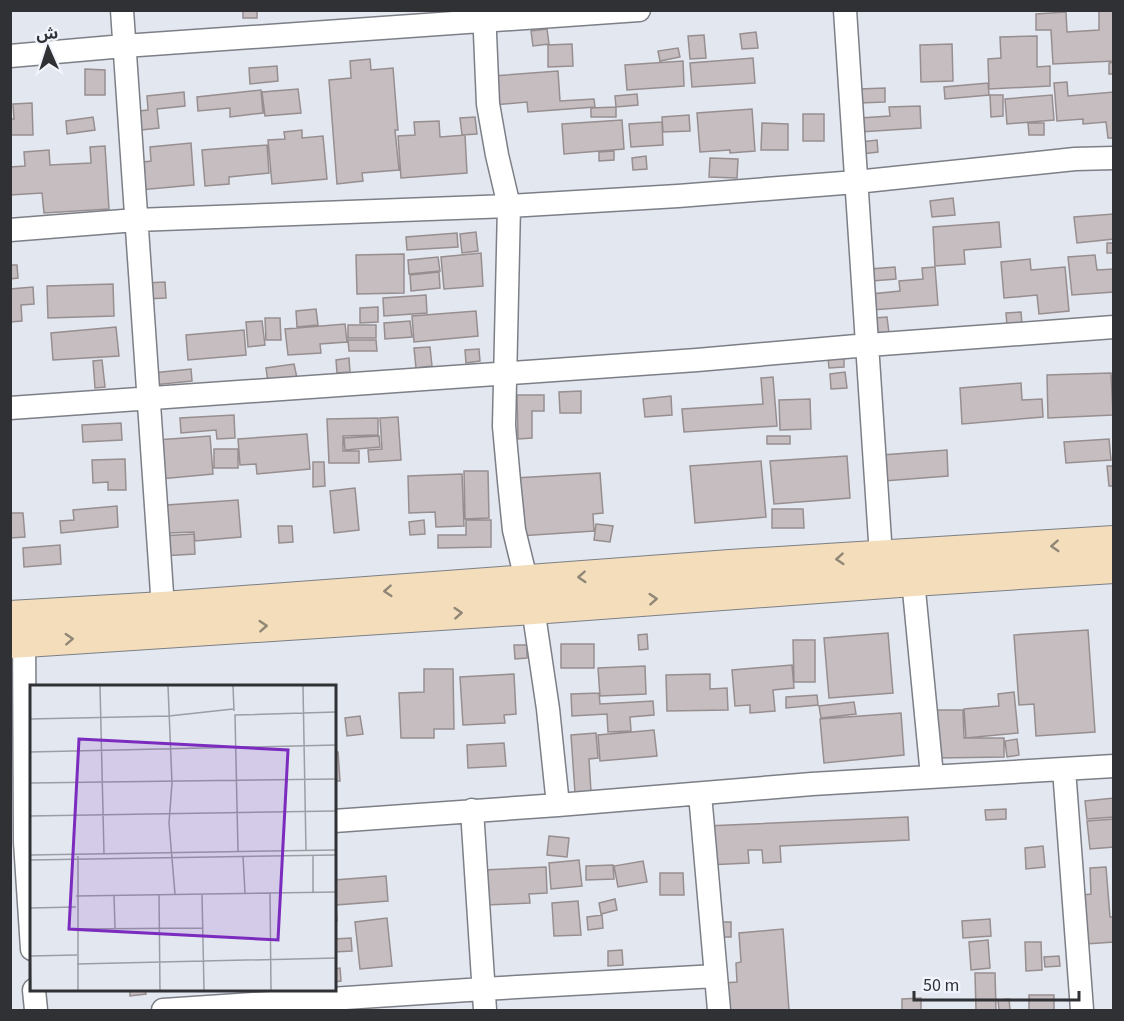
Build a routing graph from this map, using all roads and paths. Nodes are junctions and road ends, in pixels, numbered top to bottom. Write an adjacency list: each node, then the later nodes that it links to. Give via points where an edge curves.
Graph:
1 (122, 10): 5 (street)
2 (639, 10): 4 (street)
3 (845, 10): 8 (street)
4 (484, 16): 5 (street); 9 (street, via 488,104)
5 (124, 46): 6 (street); 10 (street)
6 (10, 56)
7 (1113, 158): 8 (street)
8 (856, 182): 9 (street); 13 (street)
9 (509, 206): 10 (street); 14 (street)
10 (136, 220): 11 (street); 15 (street)
11 (10, 230)
12 (1113, 327): 13 (street)
13 (868, 345): 14 (street); 18 (street)
14 (505, 374): 15 (street); 21 (street, via 504,426 514,530)
15 (149, 399): 16 (street); 22 (street)
16 (10, 408)
17 (1113, 542): 18 (street, one-way to 18)
18 (881, 556): 21 (street, one-way to 21)
19 (1113, 567): 20 (street)
20 (913, 580): 21 (street, one-way to 20); 26 (street)
21 (530, 594): 22 (street, one-way to 22); 23 (street, one-way to 21); 28 (street)
22 (163, 608): 23 (street)
23 (18, 629): 31 (street)
24 (1113, 766): 25 (street)
25 (1064, 769): 26 (street); 41 (street)
26 (932, 776): 27 (street)
27 (700, 794): 28 (street); 34 (street)
28 (558, 805): 29 (street)
29 (472, 810): 30 (street); 37 (street)
30 (336, 821)
31 (28, 842): 32 (street)
32 (19, 902): 33 (street)
33 (30, 942)
34 (716, 976): 37 (street); 40 (street)
35 (34, 991): 38 (street)
36 (244, 997): 37 (street); 39 (street)
37 (484, 1000)
38 (36, 1011)
39 (163, 1011)
40 (719, 1011)
41 (1082, 1011)

